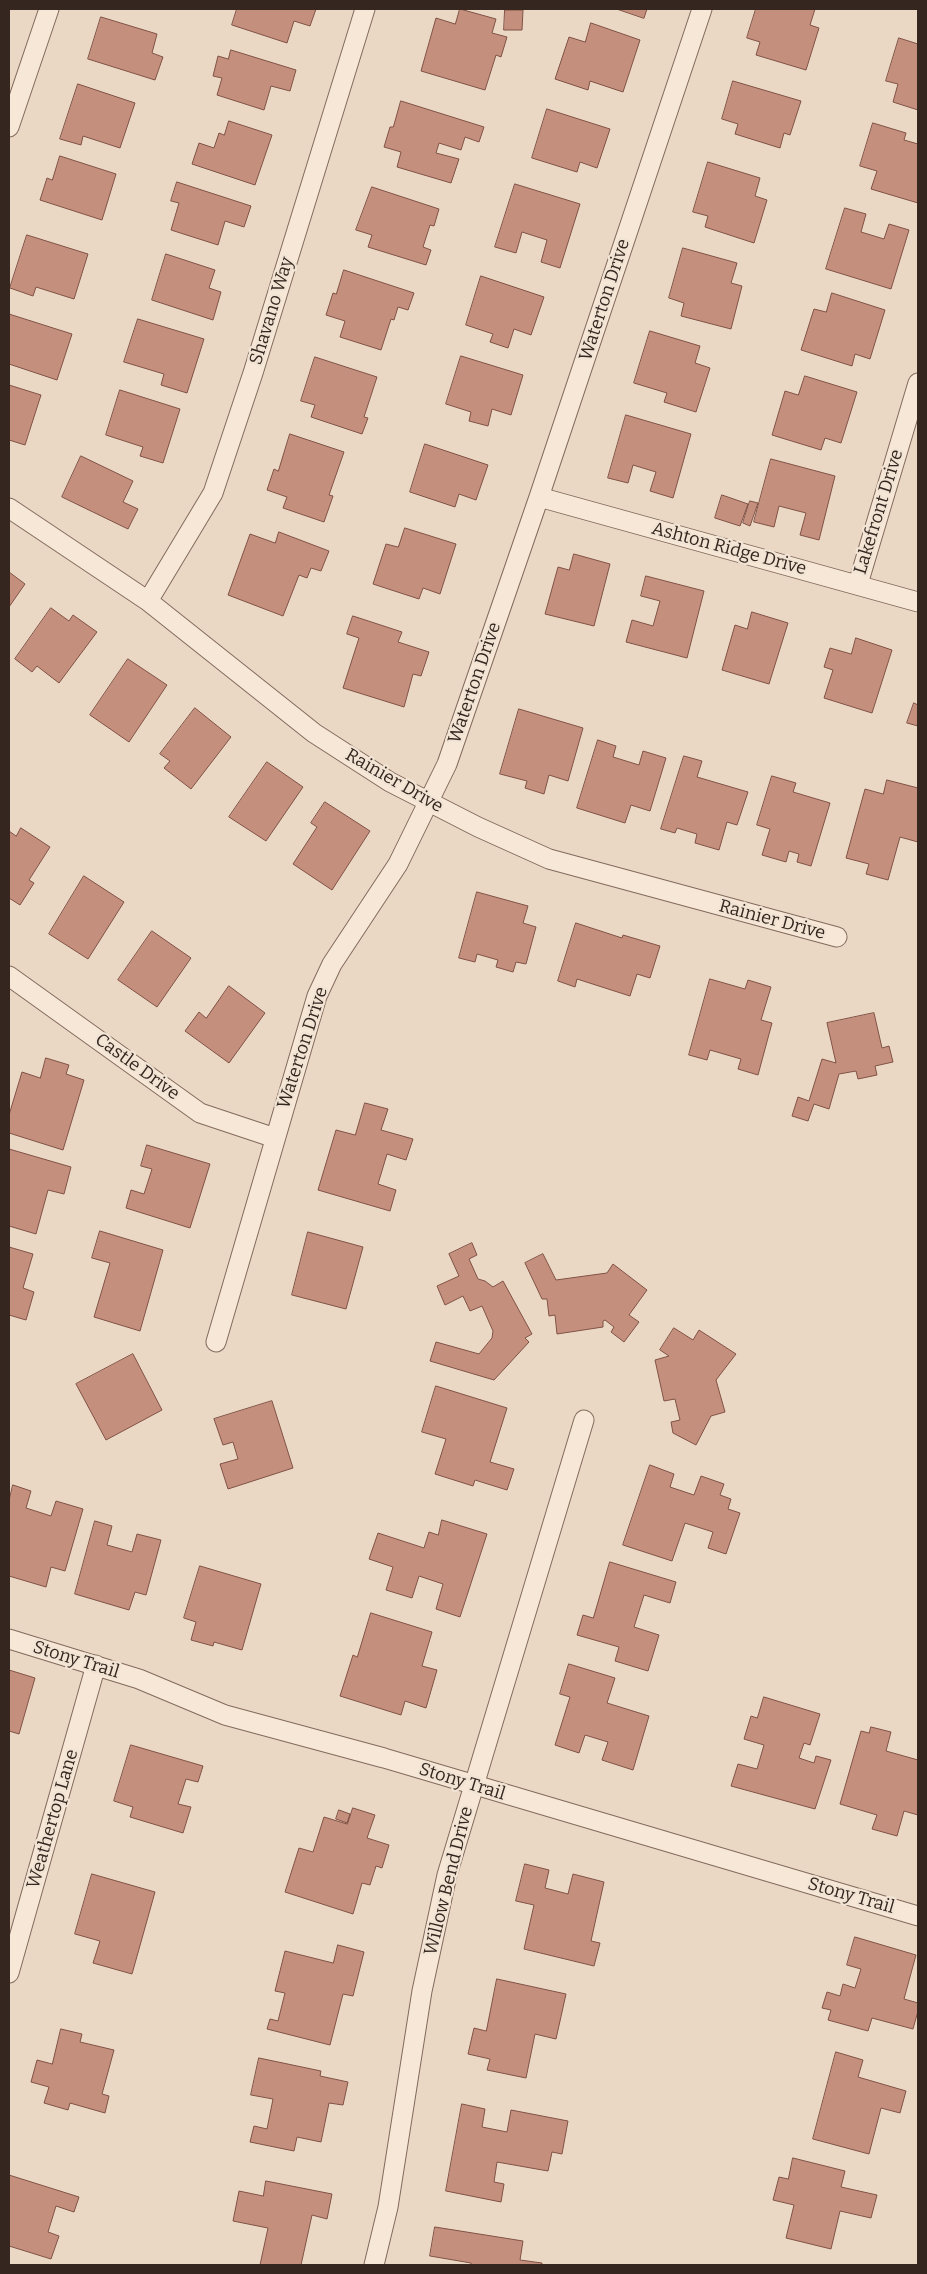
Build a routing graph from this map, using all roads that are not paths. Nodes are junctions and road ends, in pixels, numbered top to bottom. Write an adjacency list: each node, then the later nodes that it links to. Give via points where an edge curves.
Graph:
1 (49, 9): 4 (street)
2 (365, 9): 9 (street, Shavano Way, via 254,373 212,493)
3 (702, 9): 6 (street, Waterton Drive)
4 (9, 126)
5 (918, 383): 8 (street, Lakefront Drive)
6 (539, 497): 8 (street, Ashton Ridge Drive); 11 (street, Waterton Drive, via 453,746)
7 (9, 508): 9 (street, Rainier Drive)
8 (858, 584): 10 (street, Ashton Ridge Drive)
9 (148, 601): 11 (street, Rainier Drive, via 314,733 390,782)
10 (918, 602)
11 (429, 802): 12 (street, Rainier Drive, via 549,859); 14 (street, Waterton Drive, via 398,864 332,964 317,996)
12 (838, 937)
13 (12, 985): 14 (street, Castle Drive, via 200,1113)
14 (275, 1138): 15 (street, Waterton Drive)
15 (216, 1342)
16 (584, 1420): 19 (street, Willow Bend Drive)
17 (9, 1640): 18 (street, Stony Trail)
18 (96, 1665): 19 (street, Stony Trail, via 225,1715); 21 (street, Weathertop Lane)
19 (474, 1786): 20 (street, Stony Trail); 22 (street, Willow Bend Drive, via 447,1875 422,1991 388,2207)
20 (918, 1916)
21 (9, 1972)
22 (374, 2265)

